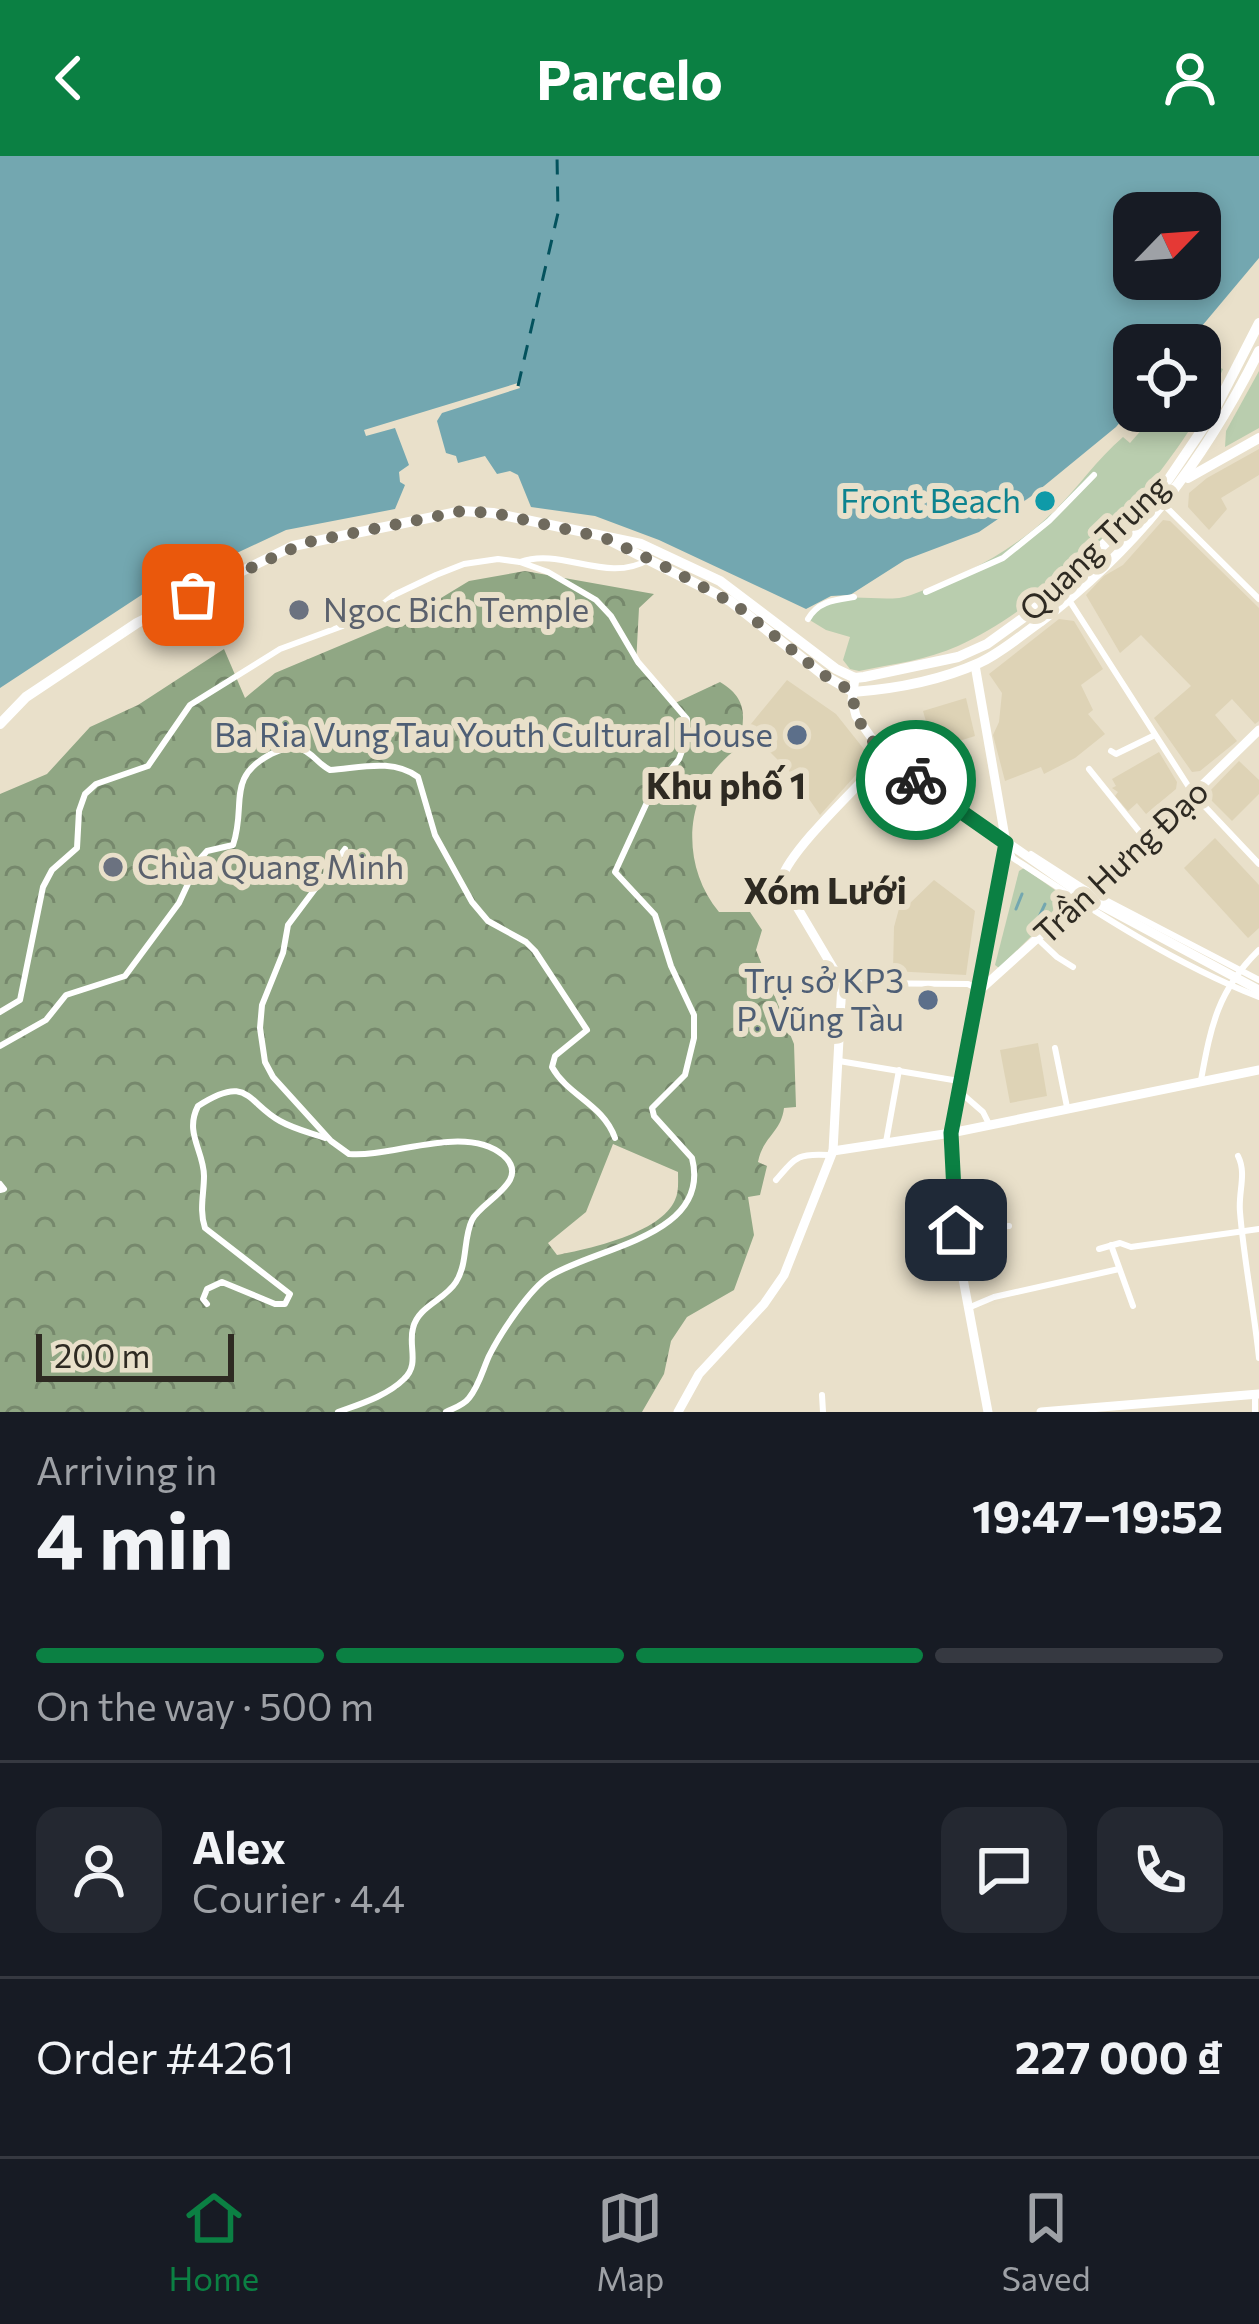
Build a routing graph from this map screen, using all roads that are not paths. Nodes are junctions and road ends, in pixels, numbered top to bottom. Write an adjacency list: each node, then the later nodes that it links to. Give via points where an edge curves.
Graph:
1 (1259, 323): 8 (main road, Quang Trung, via 1212,415)
2 (1259, 352): 3 (main road, Quang Trung)
3 (1216, 435): 5 (main road, via 1220,450); 7 (main road, Quang Trung)
4 (1259, 439): 5 (main road)
5 (1230, 453): 7 (main road)
6 (1094, 476): 12 (street, via 1018,546)
7 (1184, 480): 9 (main road, Quang Trung)
8 (1154, 495): 9 (street); 21 (main road, Quang Trung, via 1051,596 987,644)
9 (1164, 506): 17 (main road, Quang Trung); 18 (street)
10 (651, 555): 11 (street, via 632,570); 15 (main road, via 704,572); 23 (main road, via 619,538 462,511 304,543 137,623 26,697)
11 (520, 562): 42 (street, via 464,564 394,595 367,617 280,649 190,705 148,766 96,784 79,811 77,848 44,887 20,1000); 73 (street, via 596,600 687,719 679,759 649,798 615,872 655,915 693,1010 685,1075 652,1108 694,1168 690,1193 671,1220 537,1285 470,1397)
12 (973, 571): 13 (street); 14 (street)
13 (979, 583)
14 (926, 592)
15 (733, 596): 21 (main road); 22 (main road)
16 (854, 597): 19 (street, via 828,601)
17 (1069, 598): 20 (main road, Quang Trung); 25 (street)
18 (1259, 599)
19 (808, 619)
20 (975, 665): 22 (main road, Quang Trung); 31 (main road)
21 (855, 678): 22 (main road)
22 (853, 692): 27 (main road, via 856,716)
23 (0, 724)
24 (1259, 731): 29 (main road, Trần Hưng Đạo)
25 (1155, 735): 26 (street); 29 (street)
26 (1111, 751)
27 (885, 757): 31 (main road); 39 (main road, via 781,880)
28 (1090, 769): 30 (street)
29 (1194, 795): 30 (main road, Trần Hưng Đạo); 33 (street)
30 (1146, 840): 34 (main road, Trần Hưng Đạo)
31 (1006, 843): 34 (main road); 41 (main road)
32 (345, 849): 54 (street, via 288,925 260,1028 273,1077)
33 (1259, 864)
34 (1084, 896): 35 (main road, Trần Hưng Đạo); 38 (main road)
35 (1038, 939): 37 (street); 41 (main road, Trần Hưng Đạo)
36 (1259, 950): 38 (street)
37 (1073, 967)
38 (1233, 978): 40 (main road); 48 (street, via 1212,1024)
39 (842, 983): 41 (street); 45 (main road)
40 (1259, 989)
41 (980, 990): 49 (main road)
42 (0, 1012)
43 (0, 1046): 53 (street, via 46,1020 66,995 125,976 179,903 199,860 233,845 245,774 291,746 330,770 380,764 418,777 435,835 472,902 526,942 584,1021 587,1030 553,1067 606,1117)
44 (1055, 1048): 50 (street)
45 (839, 1061): 46 (street); 56 (main road)
46 (898, 1070): 49 (street); 55 (street)
47 (1259, 1070): 48 (main road)
48 (1201, 1080): 50 (main road)
49 (958, 1085): 51 (street); 52 (main road)
50 (1066, 1107): 51 (main road)
51 (989, 1124): 52 (main road)
52 (951, 1133): 55 (main road); 61 (main road)
53 (616, 1138)
54 (329, 1139): 66 (street, via 285,1124 242,1091 198,1106 192,1130 205,1172 205,1228 290,1294 275,1304 222,1282 207,1289); 72 (street, via 359,1155 428,1142 478,1146 504,1156 511,1175 473,1217 454,1286 417,1316 406,1378)
55 (886, 1142): 56 (main road)
56 (831, 1153): 58 (street, via 804,1153); 74 (main road, via 774,1293 704,1367)
57 (1238, 1156): 62 (street)
58 (776, 1180)
59 (1009, 1226): 61 (street)
60 (1259, 1229): 62 (street)
61 (956, 1230): 68 (main road)
62 (1241, 1231): 63 (street); 69 (street)
63 (1112, 1246): 64 (street); 65 (street)
64 (1100, 1249)
65 (1119, 1269): 67 (street); 68 (street)
66 (207, 1304)
67 (1133, 1306)
68 (968, 1308): 76 (main road)
69 (1259, 1358)
70 (822, 1394): 75 (street)
71 (1257, 1394): 77 (main road); 78 (street)
72 (338, 1412)
73 (446, 1412)
74 (678, 1412)
75 (824, 1412)
76 (988, 1412)
77 (1041, 1412)
78 (1255, 1412)

